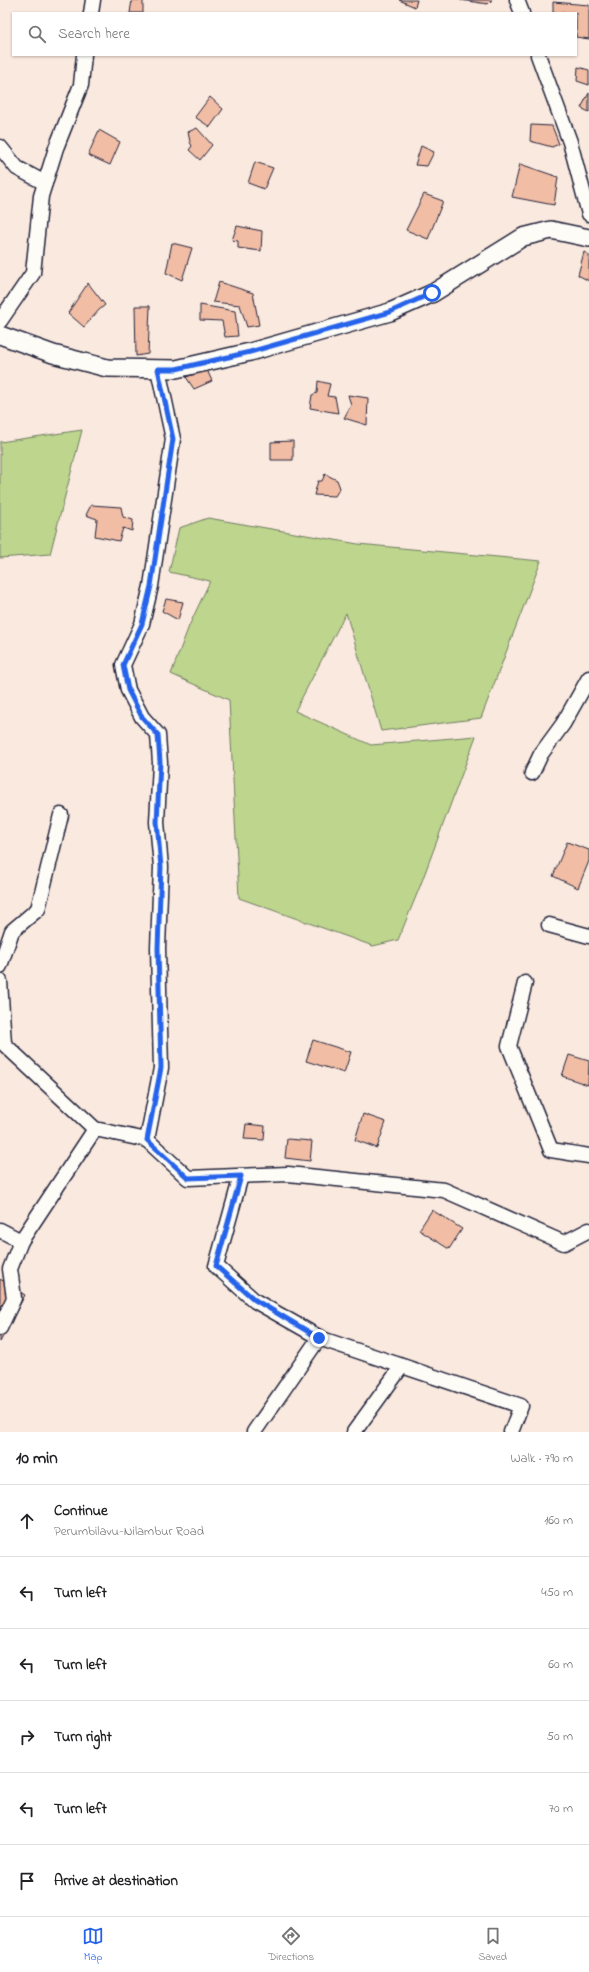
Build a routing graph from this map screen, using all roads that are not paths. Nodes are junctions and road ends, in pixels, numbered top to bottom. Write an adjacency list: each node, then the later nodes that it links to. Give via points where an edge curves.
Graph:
1 (93, 0): 2 (street)
2 (91, 12)
3 (84, 56): 6 (street, via 81,85)
4 (538, 56): 7 (street, via 570,142)
5 (0, 147): 6 (street, via 18,168)
6 (45, 183): 9 (street, via 41,196 33,274)
7 (589, 214)
8 (589, 238): 11 (main road, via 551,230 523,237 432,293 390,312 250,352 176,369)
9 (0, 321)
10 (0, 335): 11 (main road, via 53,354 107,368)
11 (158, 369): 22 (street, via 173,439 151,586 142,624 123,665 128,690 142,717 158,735 160,762 157,822 161,867 158,948 161,1068)
12 (589, 678): 13 (street, via 563,724 541,754)
13 (532, 773)
14 (61, 815): 17 (street, via 38,909)
15 (549, 925): 16 (street)
16 (589, 936)
17 (4, 938): 18 (street)
18 (0, 966)
19 (0, 981): 21 (street, via 4,1044)
20 (524, 983): 23 (street, via 509,1046 551,1150)
21 (95, 1129): 22 (street); 27 (street)
22 (147, 1140): 24 (street, via 188,1178)
23 (589, 1156)
24 (241, 1176): 26 (street, via 288,1174 444,1190 564,1242); 29 (street, via 216,1266 255,1300)
25 (0, 1230): 27 (street)
26 (589, 1230)
27 (21, 1242): 28 (street, via 10,1269 14,1298)
28 (0, 1328)
29 (319, 1338): 30 (street); 31 (street)
30 (402, 1366): 32 (street); 33 (street, via 521,1406)
31 (254, 1432)
32 (354, 1432)
33 (511, 1432)

